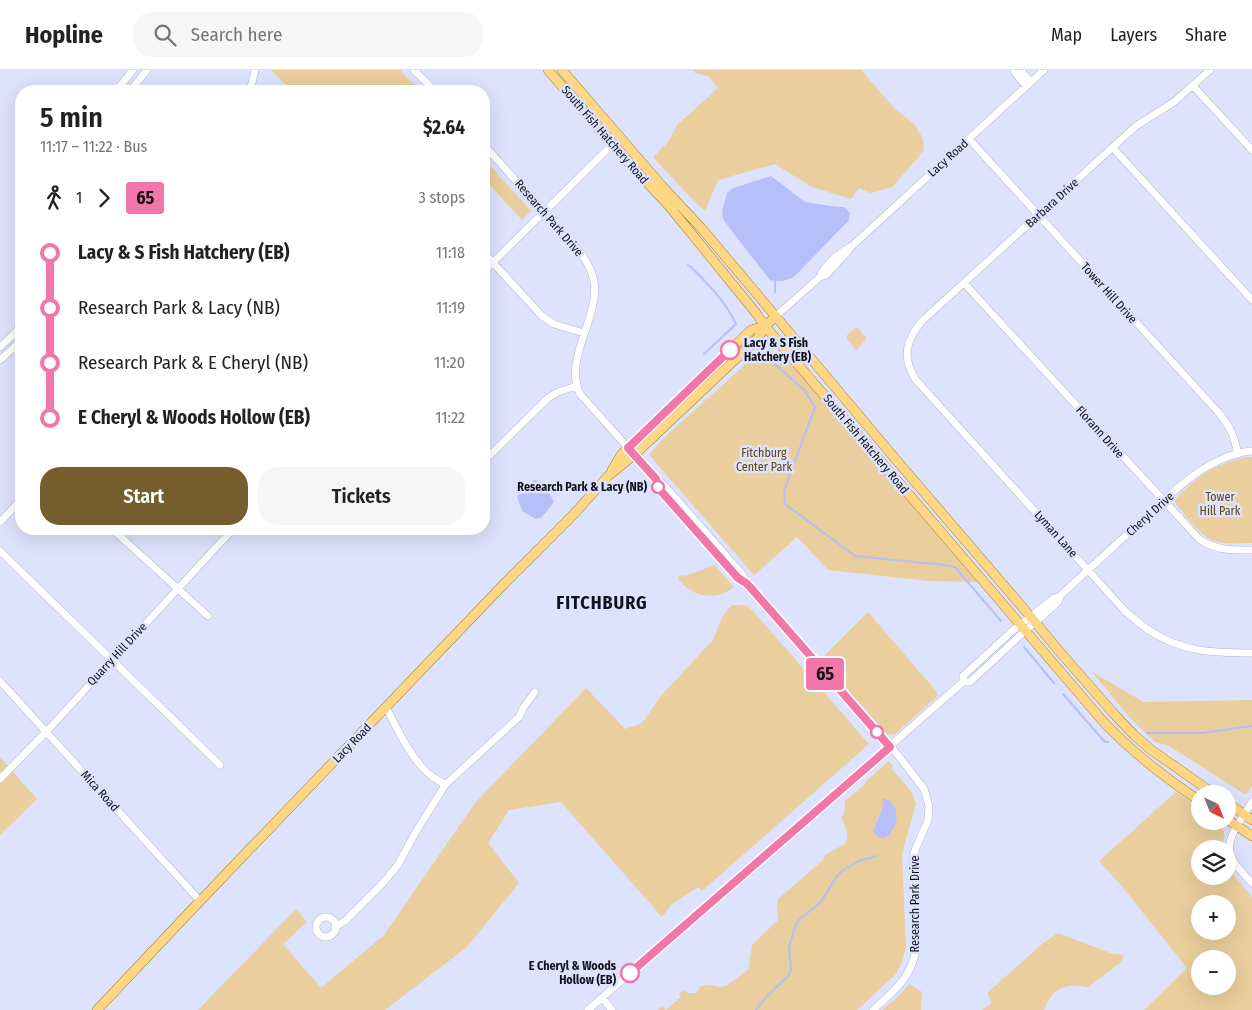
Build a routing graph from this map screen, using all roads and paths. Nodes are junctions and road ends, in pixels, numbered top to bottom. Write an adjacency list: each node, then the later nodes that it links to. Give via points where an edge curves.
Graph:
1 (133, 70): 12 (street)
2 (147, 70): 13 (street)
3 (255, 70): 14 (street)
4 (414, 70): 15 (street)
5 (548, 70): 18 (main road, South Fish Hatchery Road)
6 (562, 70): 29 (main road, South Fish Hatchery Road)
7 (1014, 70): 11 (street)
8 (1020, 70): 11 (street)
9 (1044, 70): 11 (street, Lacy Road)
10 (1210, 70): 16 (street, Barbara Drive)
11 (1029, 84): 17 (street, Lacy Road)
12 (120, 85)
13 (135, 85)
14 (251, 85)
15 (429, 85)
16 (1193, 86): 19 (street, Barbara Drive, via 1136,126); 20 (street)
17 (969, 139): 23 (street, Tower Hill Drive); 29 (street, Lacy Road, via 844,250 820,277)
18 (612, 145): 22 (street); 30 (main road, South Fish Hatchery Road, via 668,206)
19 (1113, 148): 23 (street, Barbara Drive); 28 (street)
20 (1252, 150)
21 (490, 152): 22 (street, Research Park Drive)
22 (544, 212): 25 (street); 32 (street, Research Park Drive, via 581,253 592,272 593,301)
23 (1038, 215): 27 (street, Barbara Drive); 40 (street, Tower Hill Drive, via 1223,418 1233,434)
24 (490, 260): 25 (street)
25 (492, 262): 26 (street); 32 (street, via 542,316 554,324)
26 (490, 264)
27 (964, 283): 35 (street, Barbara Drive, via 916,328); 42 (street, Florann Drive)
28 (1252, 300)
29 (776, 316): 30 (main road, Lacy Road); 52 (main road, South Fish Hatchery Road)
30 (765, 326): 38 (main road, Lacy Road, via 751,330); 53 (main road, South Fish Hatchery Road)
31 (15, 333): 34 (street)
32 (584, 333): 37 (street, Research Park Drive, via 576,366)
33 (15, 346): 36 (street)
34 (0, 347)
35 (907, 349): 49 (street, Lyman Lane, via 908,364 916,380)
36 (0, 360)
37 (576, 386): 38 (street, Research Park Drive); 41 (street, via 548,398)
38 (631, 451): 58 (main road, Lacy Road); 60 (street, Research Park Drive, via 677,510 746,583)
39 (1252, 451): 40 (street, Cheryl Drive)
40 (1238, 454): 42 (street, Cheryl Drive, via 1198,472)
41 (490, 455)
42 (1164, 501): 47 (street, Florann Drive, via 1207,545 1226,550); 49 (street, Cheryl Drive)
43 (15, 506): 44 (street)
44 (0, 522)
45 (119, 535): 50 (street)
46 (228, 535): 50 (street, Quarry Hill Drive)
47 (1252, 550)
48 (0, 551): 55 (street)
49 (1088, 570): 52 (street, Cheryl Drive, via 1060,596 1058,602); 54 (street, Lyman Lane, via 1125,611 1160,636 1197,650)
50 (178, 589): 51 (street); 55 (street, Quarry Hill Drive)
51 (208, 616)
52 (1032, 619): 53 (street, Cheryl Drive); 64 (main road, South Fish Hatchery Road, via 1134,735)
53 (1022, 628): 60 (street, Cheryl Drive, via 964,676 964,682); 65 (main road, South Fish Hatchery Road, via 1113,732 1155,770)
54 (1252, 653)
55 (112, 660): 59 (street, Quarry Hill Drive); 61 (street)
56 (0, 681): 59 (street, Mica Road)
57 (535, 692): 63 (street, via 519,717)
58 (386, 707): 63 (street, via 418,763); 72 (main road, Lacy Road)
59 (46, 732): 62 (street, Quarry Hill Drive); 72 (street, Mica Road)
60 (890, 747): 74 (street, Cheryl Drive); 78 (street, Research Park Drive, via 924,788 929,810 913,859 915,957 901,985)
61 (220, 765)
62 (0, 779)
63 (445, 785): 73 (street, via 398,865 345,921)
64 (1201, 785)
65 (1191, 795)
66 (1252, 802): 68 (street)
67 (1236, 809): 68 (main road)
68 (1248, 817): 69 (street)
69 (1237, 826): 70 (main road); 71 (street, via 1229,844 1230,853)
70 (1252, 836)
71 (1252, 883)
72 (200, 901): 75 (main road, Lacy Road)
73 (335, 927)
74 (602, 998): 76 (street, Cheryl Drive); 77 (street)
75 (97, 1010)
76 (588, 1010)
77 (612, 1010)
78 (873, 1010)

